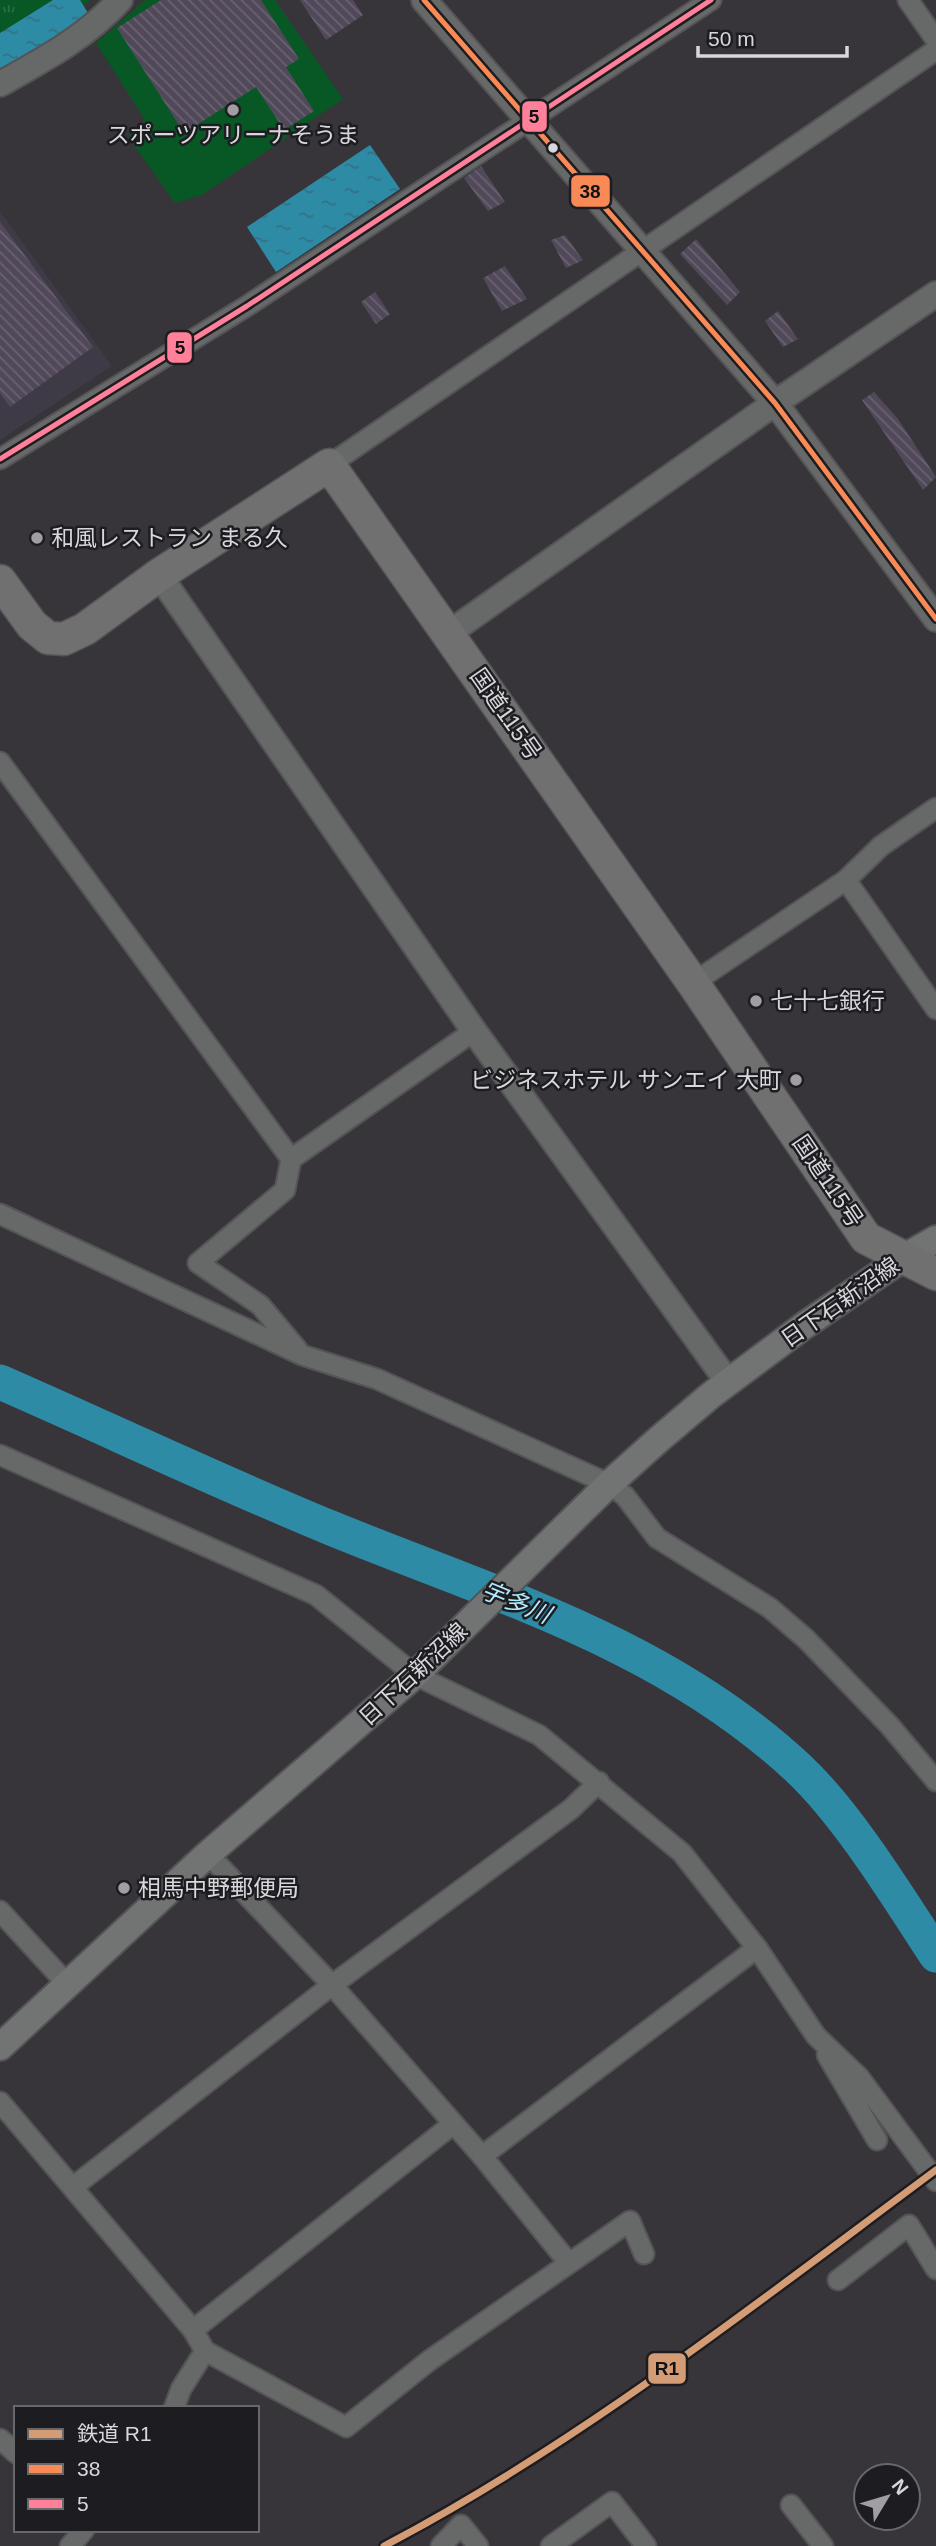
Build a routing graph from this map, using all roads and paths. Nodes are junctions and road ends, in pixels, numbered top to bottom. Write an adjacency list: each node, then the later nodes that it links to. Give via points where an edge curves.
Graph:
1 (120, 0): 7 (street, via 60,50)
2 (424, 0): 8 (street)
3 (711, 0): 8 (street)
4 (908, 0): 5 (street)
5 (936, 40)
6 (936, 50): 9 (street)
7 (0, 84)
8 (529, 121): 9 (street); 12 (street, via 247,306)
9 (645, 249): 11 (street); 13 (street)
10 (936, 295): 11 (street)
11 (775, 402): 16 (street); 17 (street)
12 (0, 459)
13 (329, 465): 14 (highway); 17 (highway, 国道115号)
14 (159, 575): 15 (highway, via 64,639 48,638); 23 (street)
15 (5, 600)
16 (936, 619)
17 (449, 633): 21 (highway, 国道115号)
18 (0, 762): 24 (street)
19 (936, 808): 20 (street, via 881,846)
20 (846, 880): 21 (street); 22 (street)
21 (693, 983): 27 (highway, 国道115号, via 866,1238)
22 (936, 1009)
23 (474, 1031): 24 (street); 30 (street)
24 (291, 1159): 29 (street, via 285,1190 198,1263 260,1305)
25 (0, 1214): 29 (street)
26 (936, 1239): 27 (main road, 日下石新沼線)
27 (903, 1258): 28 (highway, 国道115号); 30 (main road, 日下石新沼線)
28 (936, 1274)
29 (302, 1355): 32 (street, via 377,1379)
30 (728, 1382): 32 (main road, 日下石新沼線)
31 (0, 1455): 33 (street, via 316,1595)
32 (605, 1488): 33 (main road, 日下石新沼線); 34 (street, via 625,1496 657,1538 770,1608 806,1639)
33 (415, 1675): 35 (street, via 539,1735); 36 (main road, 日下石新沼線)
34 (933, 1771)
35 (599, 1783): 38 (street, via 682,1853); 40 (street, via 571,1809)
36 (208, 1854): 39 (main road, 日下石新沼線); 40 (street)
37 (0, 1911): 39 (street)
38 (757, 1948): 41 (street); 46 (street)
39 (67, 1984): 42 (main road, 日下石新沼線)
40 (332, 1985): 44 (street); 48 (street)
41 (816, 2036): 45 (street); 47 (street, via 859,2077)
42 (0, 2047)
43 (0, 2102): 48 (street)
44 (453, 2124): 46 (street); 53 (street)
45 (877, 2140)
46 (482, 2155): 50 (street)
47 (936, 2182)
48 (73, 2187): 53 (street)
49 (644, 2254): 50 (street, via 630,2221)
50 (568, 2262): 54 (street, via 430,2360 346,2427)
51 (936, 2269): 52 (street, via 909,2225)
52 (838, 2280)
53 (193, 2330): 54 (street)
54 (205, 2351): 55 (street)
55 (175, 2406)
56 (0, 2439): 57 (street)
57 (14, 2451)
58 (791, 2505): 65 (street)
59 (83, 2532): 60 (street)
60 (70, 2546)
61 (441, 2546): 62 (street, via 461,2525)
62 (478, 2546)
63 (551, 2546): 64 (street, via 612,2502)
64 (646, 2546)
65 (823, 2546)

